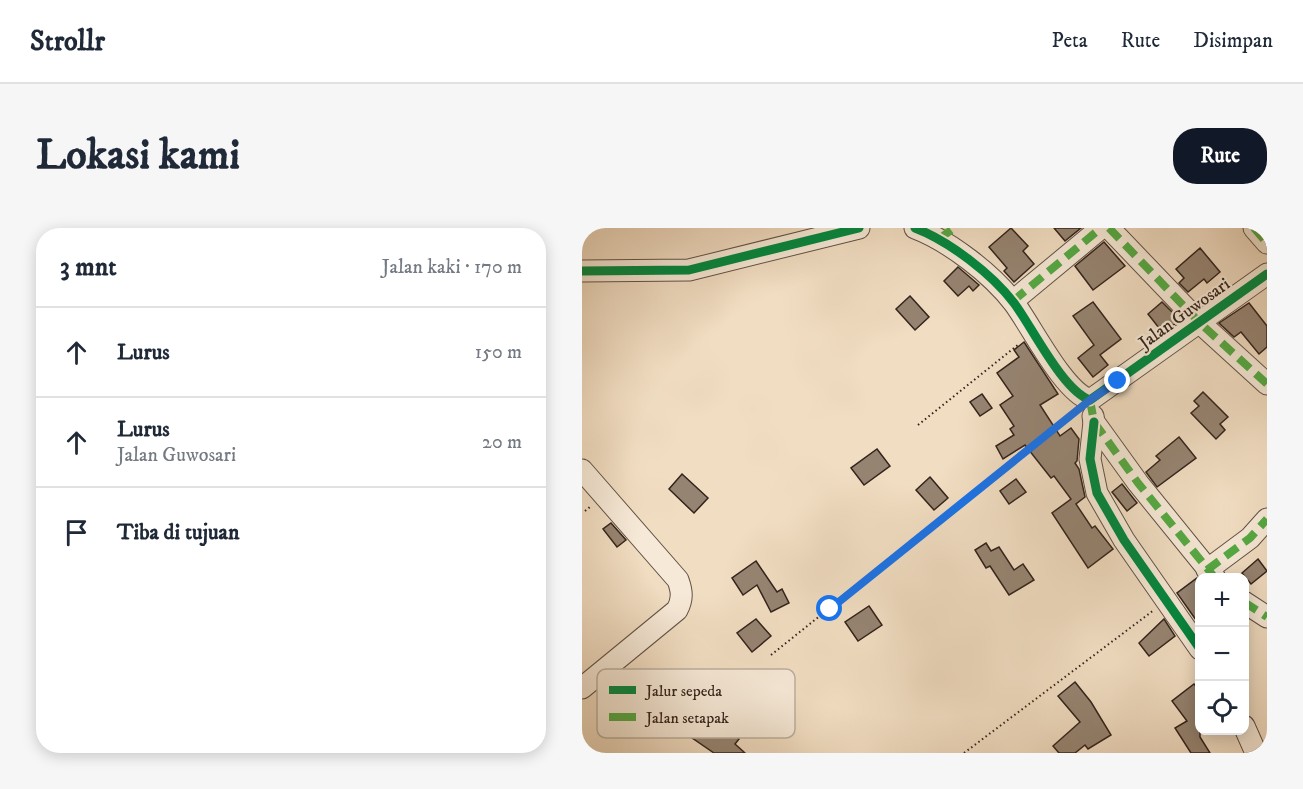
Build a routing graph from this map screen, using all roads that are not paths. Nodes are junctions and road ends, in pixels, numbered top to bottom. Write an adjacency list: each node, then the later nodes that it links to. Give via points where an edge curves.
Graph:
1 (860, 228): 8 (street, via 689,270)
2 (915, 228): 6 (street)
3 (1101, 228): 10 (street)
4 (1109, 228): 11 (street)
5 (1254, 228): 7 (street)
6 (947, 233): 10 (street, via 955,248)
7 (1267, 243)
8 (582, 272)
9 (1267, 274): 11 (street, Jalan Guwosari)
10 (1012, 301): 13 (street, via 1074,391)
11 (1200, 323): 12 (street); 13 (street, Jalan Guwosari)
12 (1267, 384)
13 (1090, 400): 14 (street)
14 (1094, 422): 17 (street); 21 (street, via 1090,459 1097,493 1124,540)
15 (582, 470): 22 (street, via 678,580 682,590 677,610)
16 (1267, 519): 18 (street)
17 (1210, 573)
18 (1212, 573)
19 (1249, 605): 20 (street)
20 (1267, 617)
21 (1195, 642)
22 (605, 669)
23 (597, 676): 24 (street)
24 (582, 688)
25 (1249, 735): 26 (street)
26 (1256, 753)

